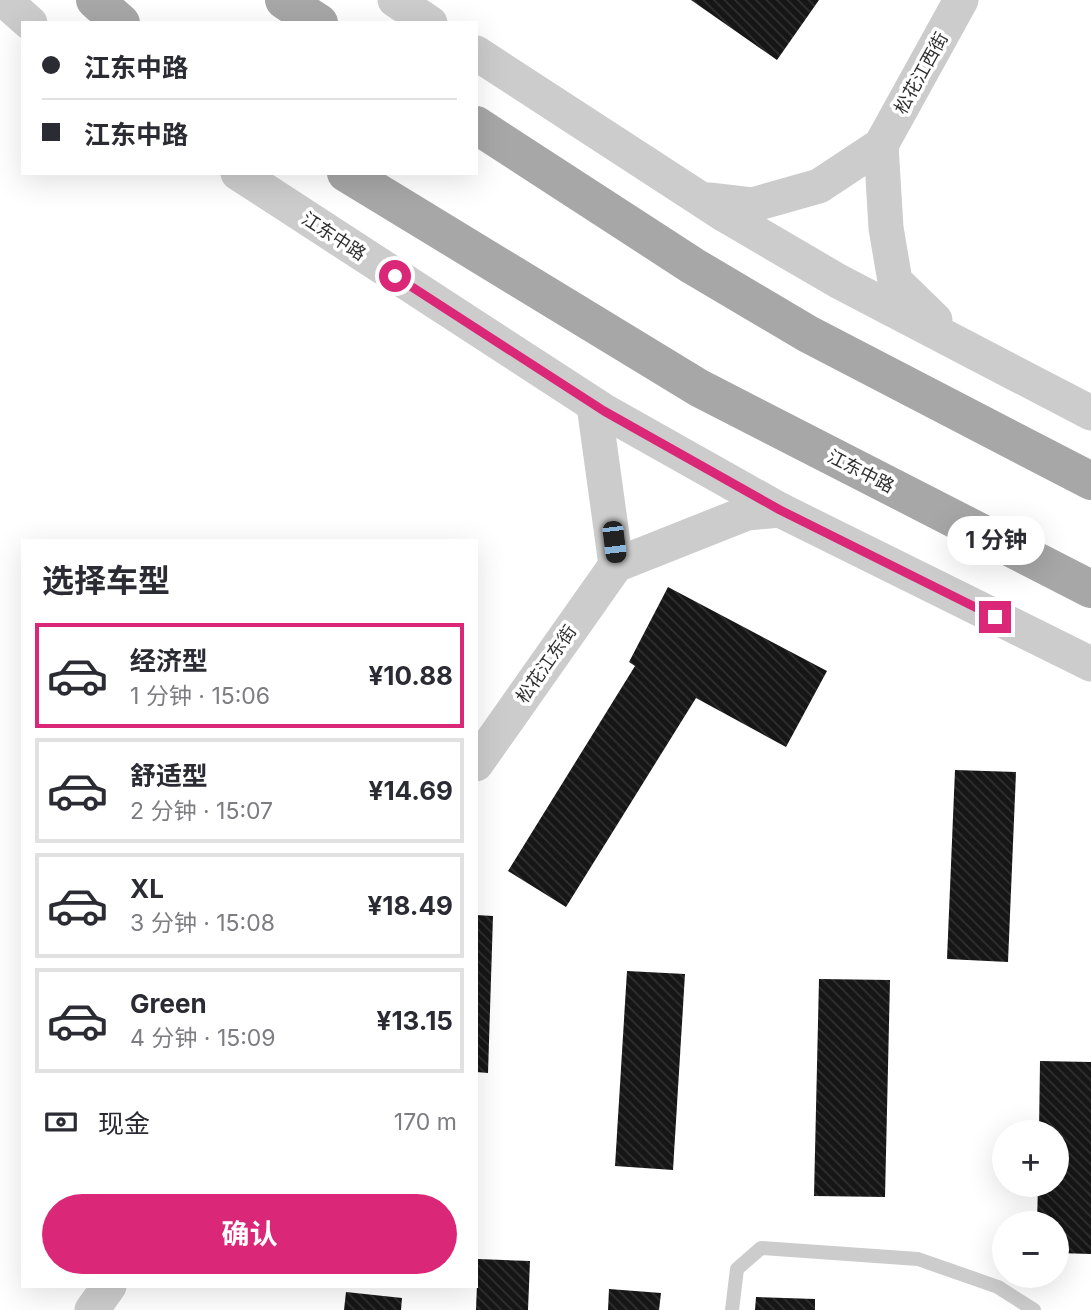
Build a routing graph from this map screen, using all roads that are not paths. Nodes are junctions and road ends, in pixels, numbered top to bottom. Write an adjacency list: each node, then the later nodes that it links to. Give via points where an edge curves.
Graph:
1 (4, 0): 6 (street)
2 (95, 0): 7 (main road)
3 (284, 0): 8 (main road)
4 (395, 0): 9 (street)
5 (961, 0): 12 (street, 松花江西街)
6 (28, 21)
7 (119, 21)
8 (316, 21)
9 (427, 21)
10 (478, 54): 15 (street)
11 (478, 126): 19 (main road, via 693,266 808,334)
12 (881, 145): 15 (street, via 805,190 752,205); 16 (street, via 886,228 895,281)
13 (241, 175): 17 (street, 江东中路)
14 (349, 175): 22 (main road, 江东中路, via 699,388)
15 (701, 199): 16 (street, via 838,281)
16 (963, 346): 18 (street)
17 (594, 405): 20 (street, 江东中路); 21 (street)
18 (1091, 413)
19 (1091, 481)
20 (780, 510): 21 (street, via 747,513); 23 (street, 江东中路)
21 (617, 565): 24 (street, 松花江东街)
22 (1091, 589)
23 (1091, 664)
24 (478, 761)
25 (108, 1288): 26 (street)
26 (92, 1310)
27 (733, 1310): 28 (lane, via 737,1269 761,1248 918,1259 998,1287)
28 (1034, 1310)

